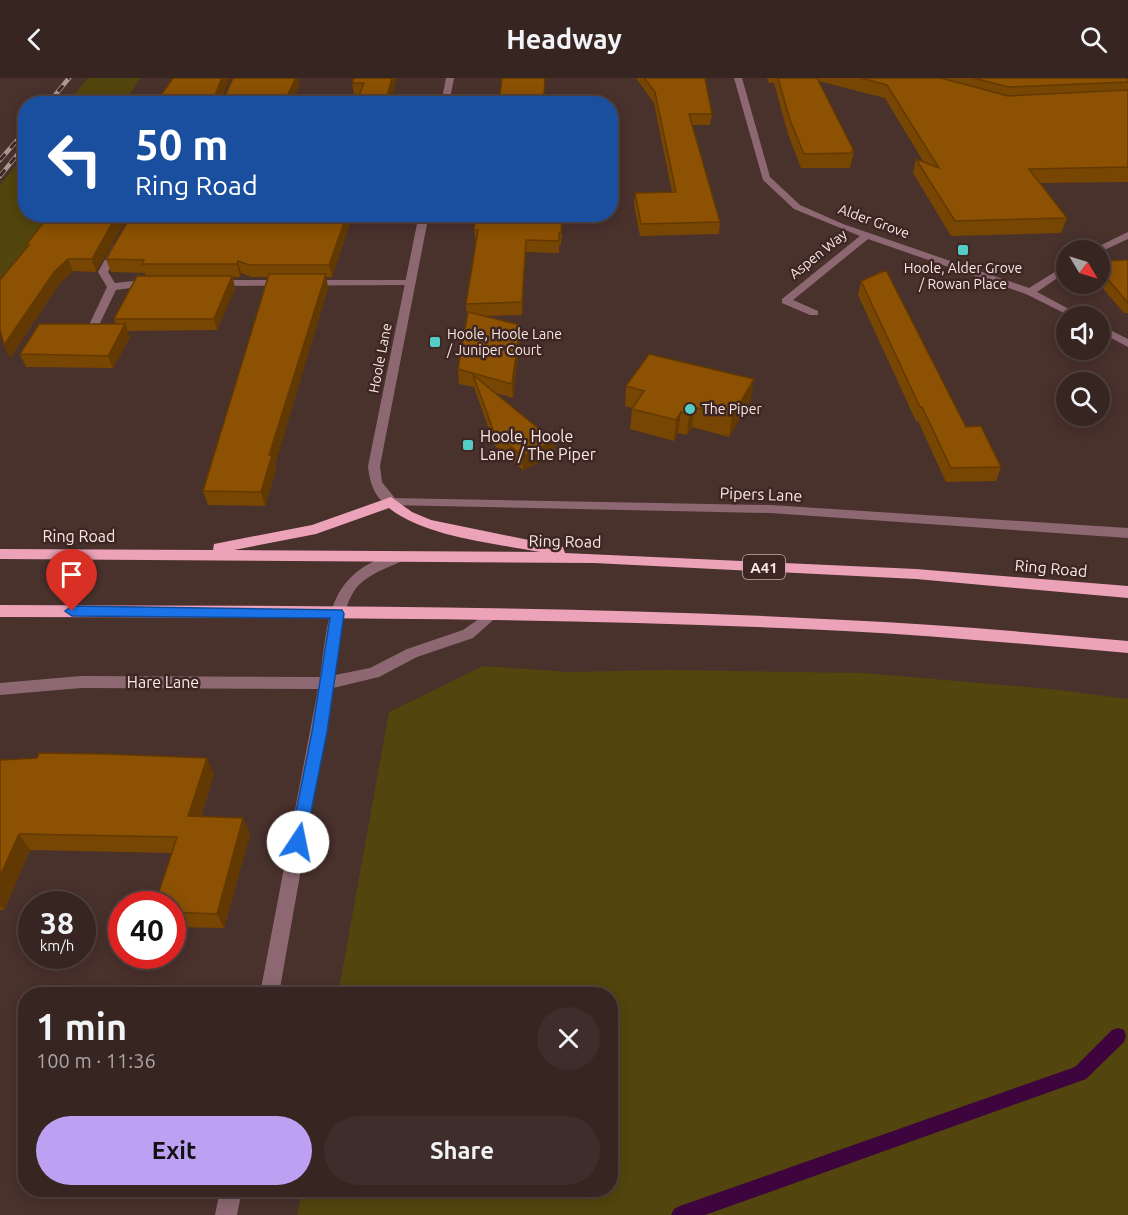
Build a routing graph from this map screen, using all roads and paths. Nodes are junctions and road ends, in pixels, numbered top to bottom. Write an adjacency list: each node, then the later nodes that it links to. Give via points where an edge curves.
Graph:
1 (450, 78): 3 (street)
2 (738, 78): 6 (street, Alder Grove, via 766,178 797,207)
3 (447, 96)
4 (422, 222): 12 (street, Hoole Lane)
5 (1128, 235): 8 (street)
6 (866, 236): 14 (street, Alder Grove); 16 (street, Aspen Way, via 786,301)
7 (120, 241): 13 (street, via 103,272)
8 (1110, 243)
9 (1056, 275): 14 (street)
10 (165, 282): 13 (street)
11 (207, 283): 12 (street)
12 (410, 283): 20 (street, Hoole Lane, via 374,466 376,483)
13 (112, 287): 17 (street)
14 (1030, 292): 15 (street, Alder Grove)
15 (1057, 306)
16 (814, 313)
17 (94, 325)
18 (1110, 334): 19 (street)
19 (1128, 344)
20 (391, 502): 21 (street, Pipers Lane, via 770,509); 23 (highway, via 299,534); 25 (highway, via 406,515 427,524)
21 (1128, 533)
22 (0, 554): 23 (highway, Ring Road / A41)
23 (179, 555): 24 (highway, Ring Road / A41)
24 (399, 557): 25 (highway, Ring Road / A41); 28 (street, via 359,576)
25 (594, 558): 26 (highway, Ring Road / A41, via 916,574)
26 (1128, 592)
27 (0, 611): 28 (highway)
28 (337, 614): 29 (highway); 31 (street)
29 (493, 614): 30 (highway, via 842,625); 31 (street, Hare Lane, via 468,634 412,653 374,673)
30 (1128, 647)
31 (327, 683): 32 (street, Hare Lane, via 81,682); 33 (street)
32 (0, 689)
33 (270, 987)
34 (230, 1197): 35 (street)
35 (226, 1215)

